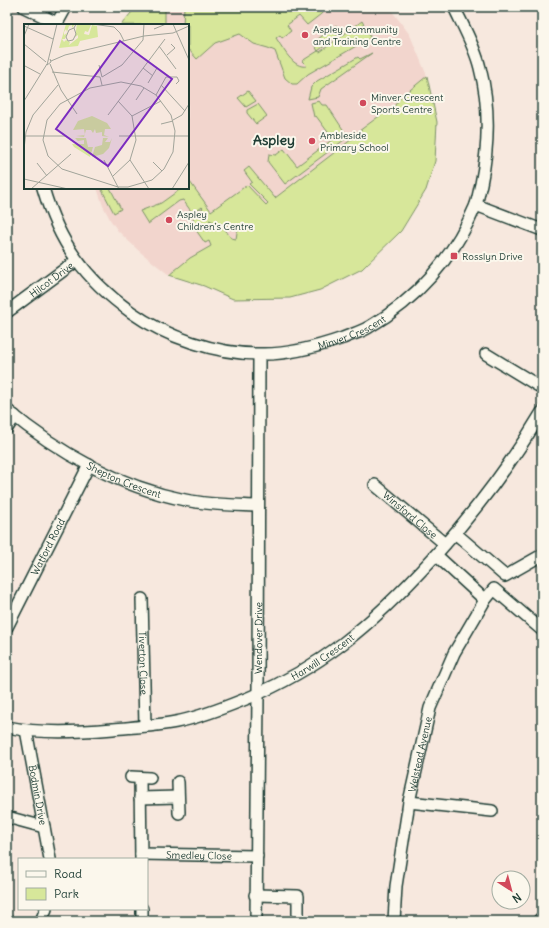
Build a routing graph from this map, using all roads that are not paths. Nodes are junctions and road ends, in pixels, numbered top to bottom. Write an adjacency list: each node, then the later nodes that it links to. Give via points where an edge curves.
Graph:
1 (24, 7): 4 (street)
2 (66, 7): 4 (street)
3 (454, 7): 6 (street, Minver Crescent, via 480,67 486,101 486,162)
4 (56, 24)
5 (43, 189): 8 (street, Minver Crescent, via 67,248)
6 (476, 205): 7 (street); 10 (street, Minver Crescent, via 452,250 436,273 393,311 367,328 328,343 294,351)
7 (542, 230)
8 (76, 261): 9 (street, Hilcot Drive); 10 (street, Minver Crescent, via 107,294 159,330 183,340)
9 (7, 312)
10 (259, 354): 18 (street, Wendover Drive)
11 (486, 354): 12 (street)
12 (542, 388)
13 (542, 412): 19 (street, Harwill Crescent, via 515,455)
14 (11, 413): 15 (street); 16 (street, Shepton Crescent, via 38,434)
15 (7, 428)
16 (89, 465): 18 (street, Shepton Crescent, via 125,482 184,500); 25 (street, Watford Road)
17 (375, 485): 20 (street, Winsford Close)
18 (257, 506): 27 (street, Wendover Drive)
19 (455, 533): 20 (street, Harwill Crescent); 22 (street, via 504,576)
20 (445, 544): 21 (street, Harwill Crescent)
21 (436, 555): 24 (street); 27 (street, Harwill Crescent, via 357,634 295,676)
22 (542, 555)
23 (142, 599): 28 (street, Tiverton Close)
24 (485, 600): 26 (street, Welstead Avenue, via 494,588); 35 (street, Welstead Avenue, via 454,653 430,708)
25 (7, 627)
26 (542, 630)
27 (258, 694): 28 (street, Harwill Crescent, via 208,713); 41 (street, Wendover Drive)
28 (145, 726): 30 (street, Harwill Crescent, via 86,731)
29 (7, 727): 30 (street, Harwill Crescent)
30 (26, 730): 39 (street, Bodmin Drive)
31 (140, 778): 34 (street, Smedley Close)
32 (178, 782): 33 (street)
33 (178, 796): 34 (street); 37 (street)
34 (140, 798): 40 (street, Smedley Close)
35 (409, 802): 36 (street); 50 (street, Welstead Avenue, via 396,886)
36 (492, 812)
37 (179, 813)
38 (7, 817): 39 (street)
39 (44, 827): 42 (street, Bodmin Drive)
40 (141, 856): 41 (street, Smedley Close)
41 (257, 856): 43 (street, Wendover Drive)
42 (50, 858)
43 (255, 895): 48 (street, Wendover Drive); 49 (street, via 298,896)
44 (46, 910): 46 (street)
45 (142, 910): 47 (street)
46 (41, 921)
47 (142, 921)
48 (256, 921)
49 (298, 921)
50 (394, 921)

